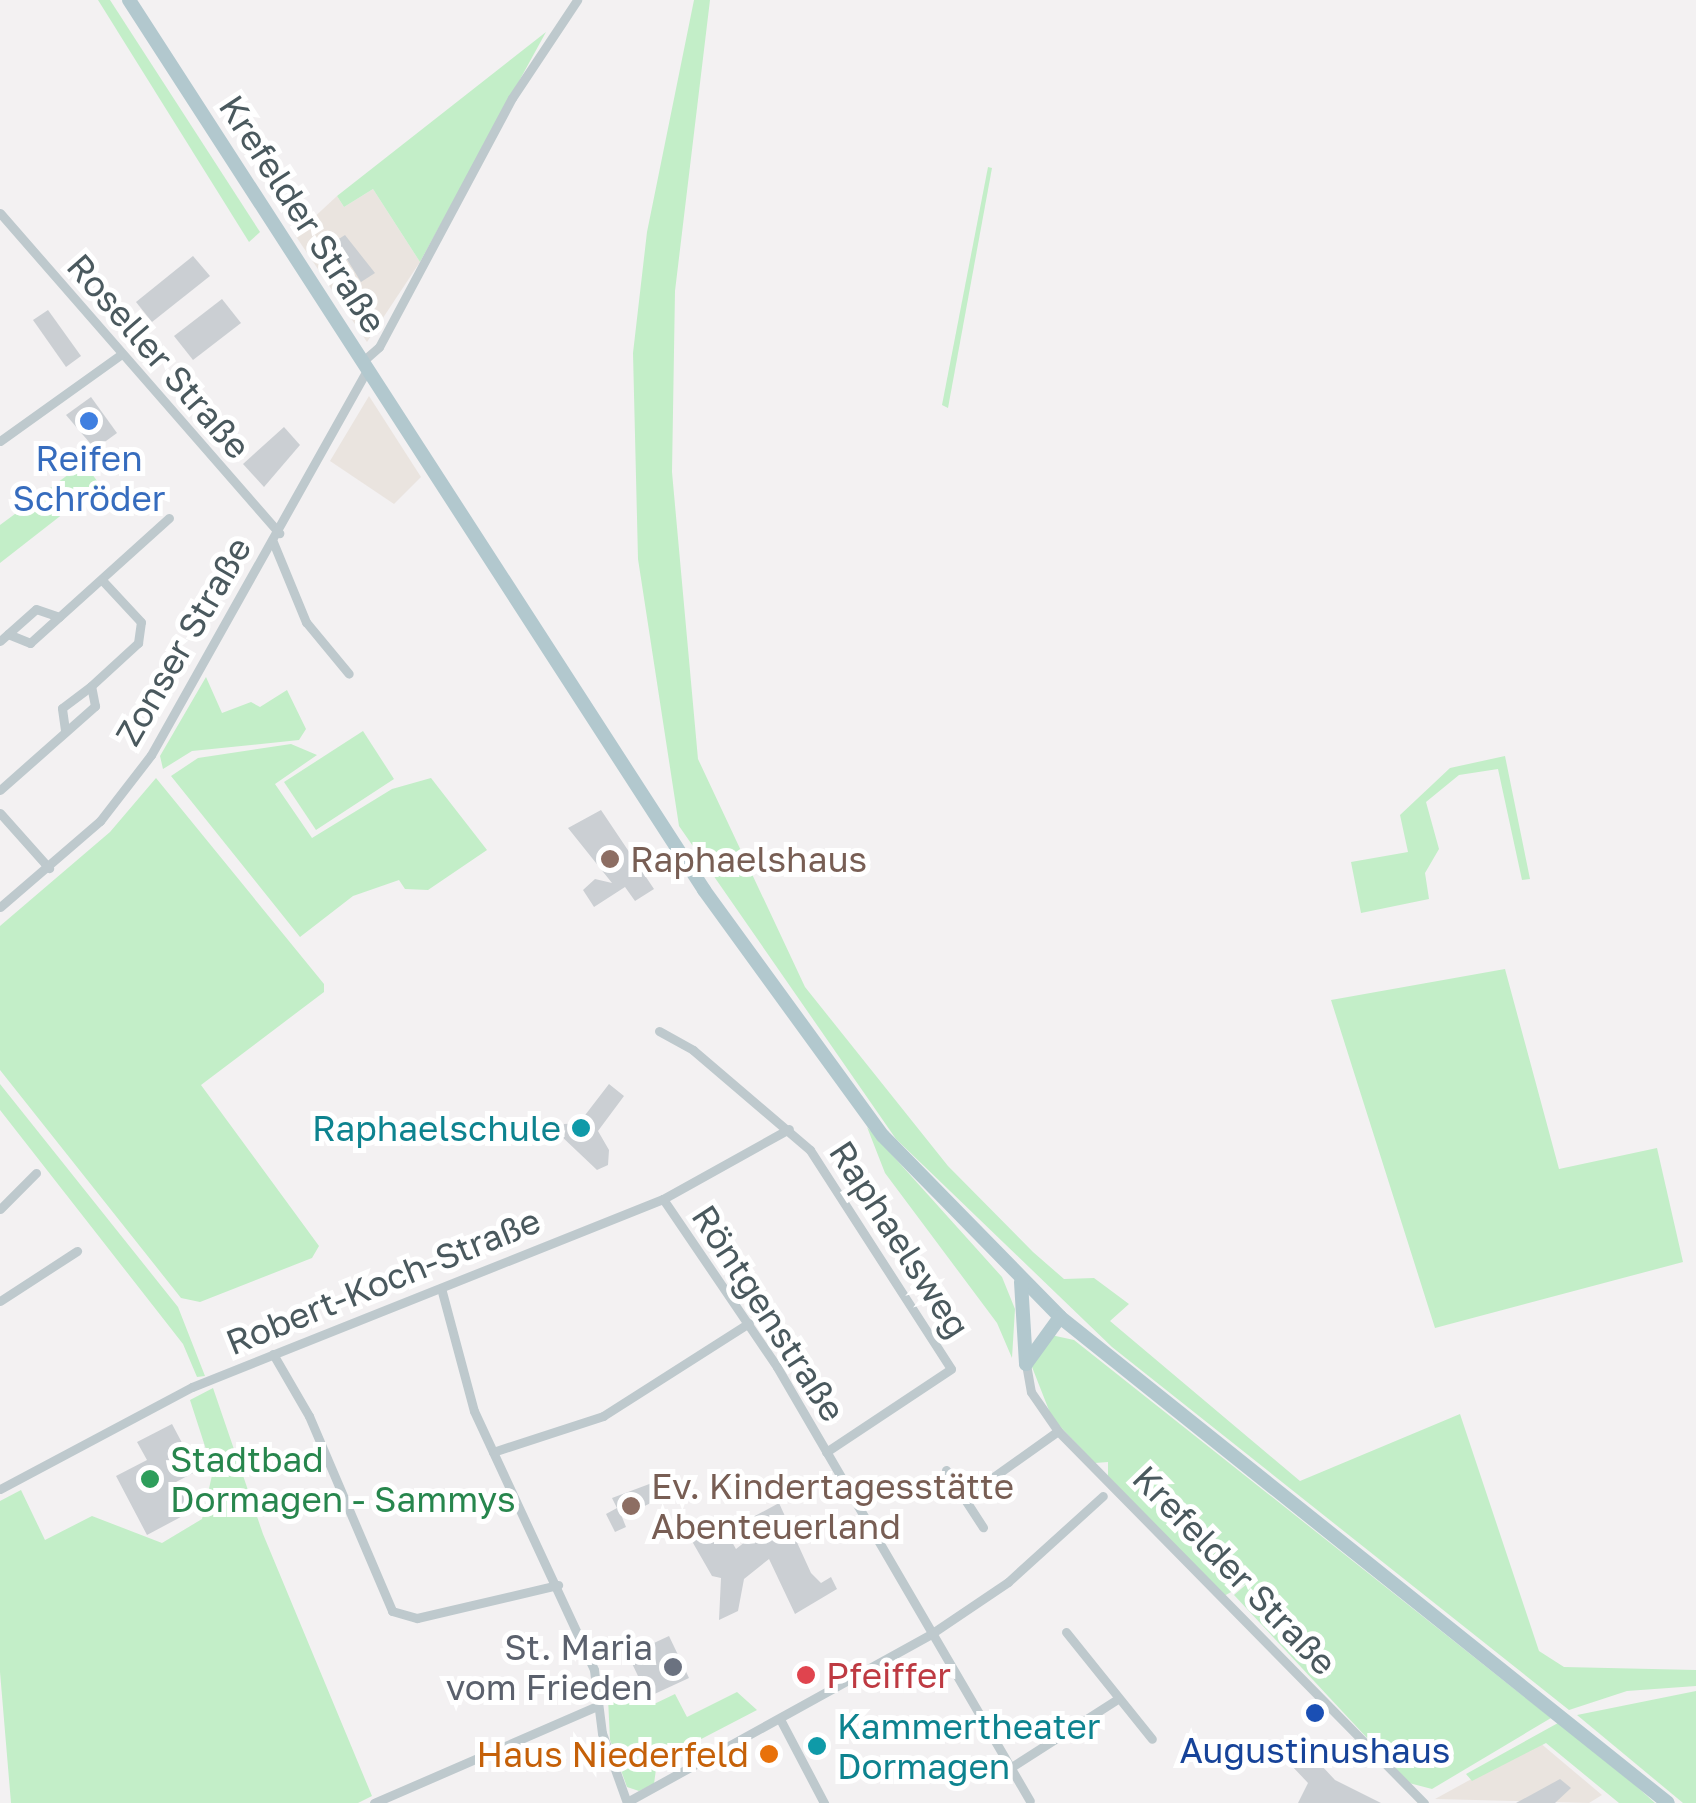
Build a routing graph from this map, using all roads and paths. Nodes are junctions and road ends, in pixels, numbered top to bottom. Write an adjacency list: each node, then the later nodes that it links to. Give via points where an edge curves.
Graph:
1 (128, 0): 5 (main road, Krefelder Straße)
2 (578, 0): 5 (street, Zonser Straße, via 512,98)
3 (0, 212): 4 (street, Roseller Straße)
4 (120, 356): 6 (street); 8 (street, Roseller Straße)
5 (366, 364): 8 (street, Zonser Straße); 25 (main road, Krefelder Straße, via 796,1024 884,1136)
6 (0, 441)
7 (170, 518): 9 (street)
8 (276, 537): 12 (street, via 306,622); 17 (street, Zonser Straße, via 151,755 100,821)
9 (102, 580): 10 (street); 13 (street, via 142,622 142,633)
10 (59, 617): 11 (street, via 30,643); 11 (street, via 36,609)
11 (4, 638)
12 (349, 674)
13 (90, 686): 14 (street, via 62,708); 14 (street, via 95,706)
14 (66, 730): 15 (street)
15 (0, 790)
16 (0, 812): 17 (street)
17 (49, 868): 18 (street, Zonser Straße)
18 (0, 907)
19 (659, 1030): 20 (street, Raphaelsweg)
20 (789, 1129): 22 (street, Robert-Koch-Straße); 35 (street, Raphaelsweg, via 810,1150 951,1369)
21 (36, 1173): 23 (street)
22 (663, 1199): 26 (street, Robert-Koch-Straße); 29 (street, Röntgenstraße)
23 (0, 1209)
24 (78, 1251): 27 (street)
25 (1020, 1282): 28 (main road, Krefelder Straße); 30 (main road)
26 (441, 1288): 31 (street, Robert-Koch-Straße); 34 (street, via 462,1375)
27 (0, 1301)
28 (1056, 1313): 30 (main road); 32 (main road); 54 (main road, Krefelder Straße)
29 (749, 1323): 34 (street, via 617,1409); 35 (street, Röntgenstraße)
30 (1027, 1333): 32 (main road)
31 (273, 1354): 37 (street, Robert-Koch-Straße, via 192,1388); 41 (street, via 309,1416 392,1611 417,1618)
32 (1026, 1364): 33 (street, Krefelder Straße, via 1031,1392)
33 (1058, 1431): 39 (street); 53 (street, Krefelder Straße)
34 (494, 1452): 41 (street)
35 (826, 1452): 43 (street, Röntgenstraße)
36 (946, 1470): 39 (street)
37 (0, 1489)
38 (1102, 1496): 43 (street, via 1008,1582)
39 (964, 1498): 40 (street)
40 (982, 1527)
41 (558, 1585): 45 (street, via 594,1670)
42 (1066, 1632): 44 (street)
43 (931, 1634): 46 (street); 48 (street, Röntgenstraße)
44 (1116, 1700): 47 (street); 48 (street)
45 (597, 1706): 50 (street); 51 (street)
46 (781, 1721): 50 (street); 52 (street)
47 (1152, 1739)
48 (1010, 1768): 49 (street, Röntgenstraße)
49 (1030, 1801)
50 (627, 1802)
51 (374, 1803)
52 (824, 1803)
53 (1424, 1803)
54 (1668, 1803)

